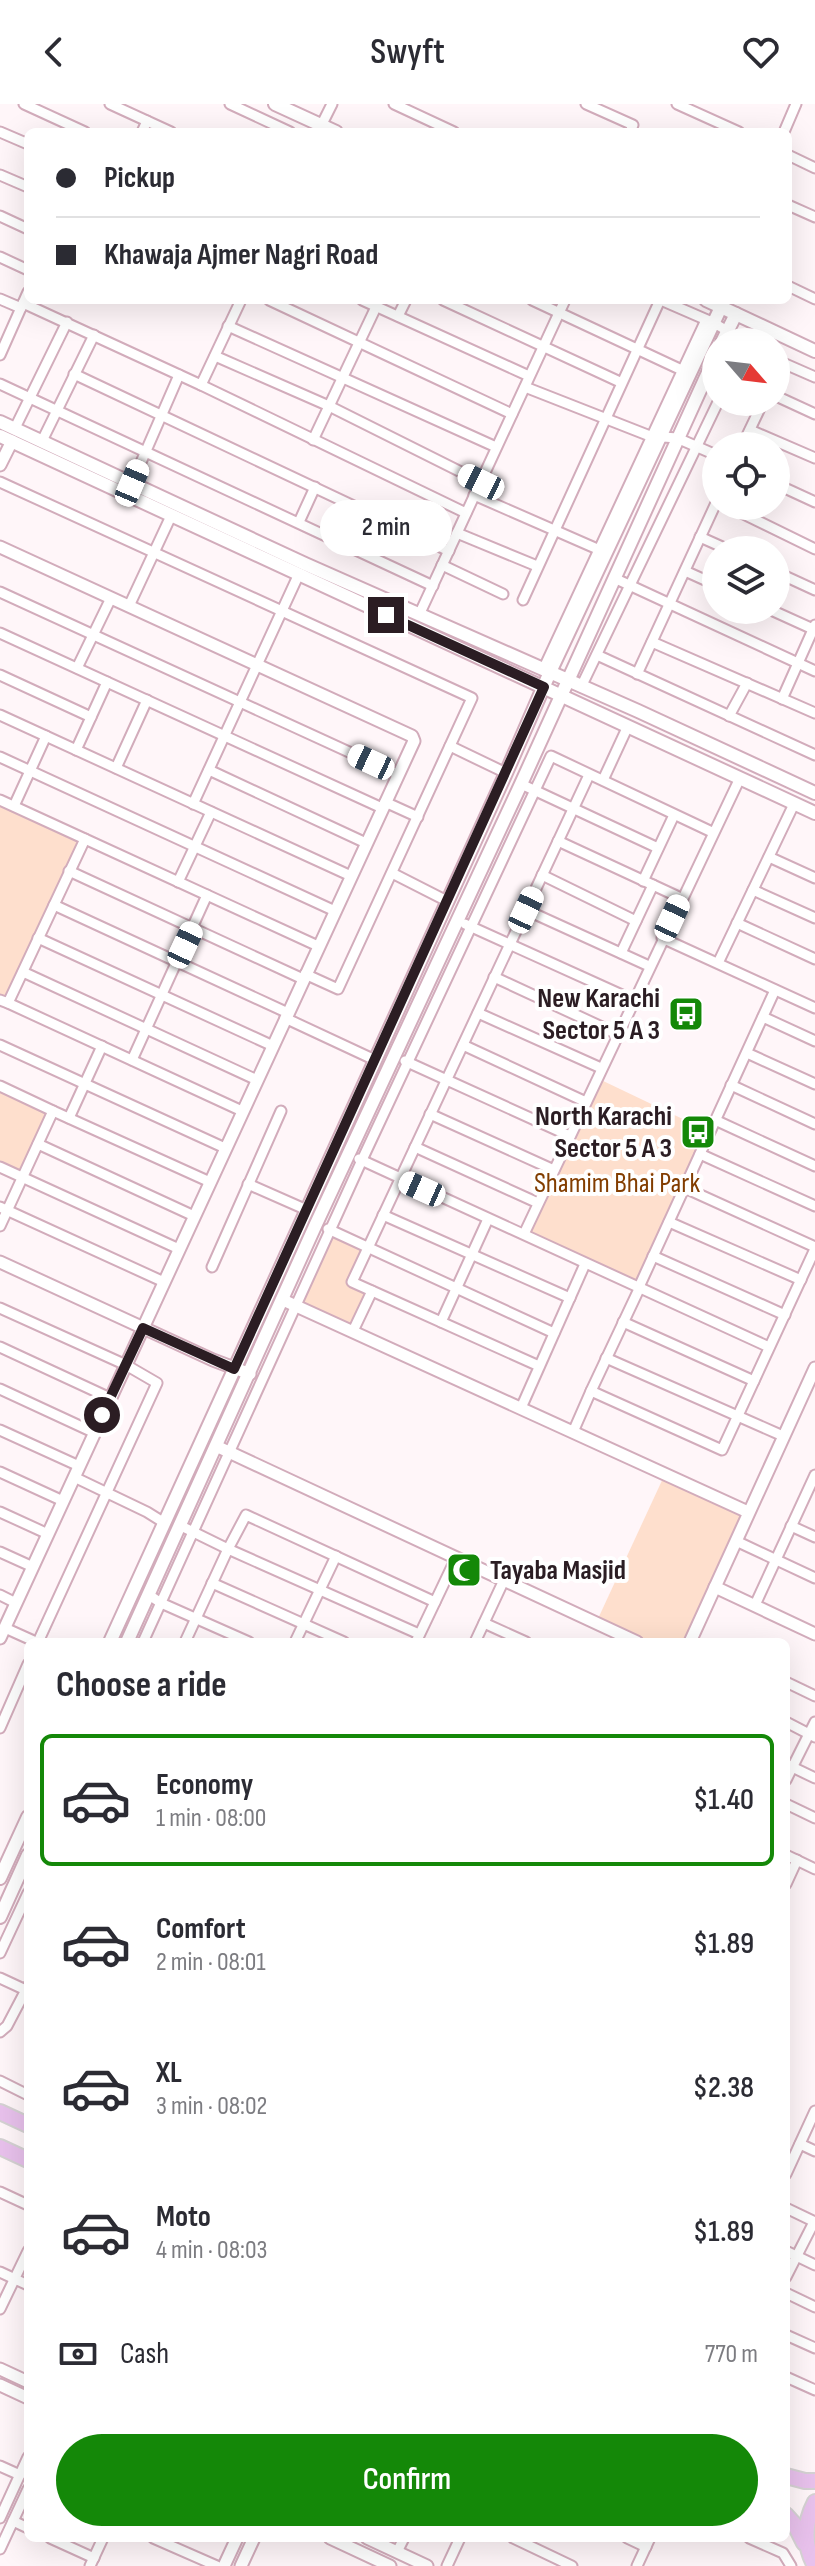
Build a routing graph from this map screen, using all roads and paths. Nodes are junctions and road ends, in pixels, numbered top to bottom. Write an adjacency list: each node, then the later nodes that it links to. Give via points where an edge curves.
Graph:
1 (24, 104): 11 (street)
2 (110, 104): 10 (street)
3 (230, 104): 14 (street)
4 (275, 104): 15 (main road)
5 (332, 104): 15 (street)
6 (394, 104): 16 (street)
7 (586, 104): 17 (street)
8 (678, 104): 18 (street)
9 (796, 104): 19 (street)
10 (147, 121): 12 (street); 13 (street)
11 (76, 128)
12 (144, 128)
13 (162, 128)
14 (281, 128)
15 (319, 128)
16 (445, 128)
17 (632, 128)
18 (730, 128)
19 (786, 128)
20 (0, 132): 21 (street)
21 (24, 142)
22 (792, 157): 23 (street)
23 (815, 168)
24 (0, 175): 25 (street)
25 (24, 185)
26 (792, 207): 28 (street)
27 (0, 216): 29 (street)
28 (815, 217)
29 (24, 227)
30 (0, 257): 31 (street)
31 (24, 268)
32 (792, 288): 34 (street)
33 (0, 299): 46 (street)
34 (815, 299)
35 (24, 301): 46 (street)
36 (239, 304): 54 (street)
37 (278, 304): 59 (street)
38 (370, 304): 47 (street)
39 (404, 304): 51 (street)
40 (451, 304): 61 (street)
41 (540, 304): 49 (street)
42 (563, 304): 49 (street)
43 (659, 304): 60 (street)
44 (670, 304): 52 (street)
45 (715, 304): 48 (main road)
46 (22, 306): 53 (street); 58 (street)
47 (376, 307): 51 (street); 59 (street)
48 (721, 307): 50 (main road); 52 (main road)
49 (559, 313): 60 (street); 61 (street)
50 (736, 314): 56 (main road); 62 (main road)
51 (398, 316): 69 (street)
52 (710, 321): 55 (street); 66 (main road)
53 (67, 322): 57 (street); 77 (street)
54 (228, 326): 64 (street); 70 (street)
55 (717, 328)
56 (729, 328)
57 (94, 335): 67 (street); 68 (street)
58 (3, 339): 63 (street)
59 (360, 341): 70 (street); 81 (street)
60 (637, 347): 66 (street); 72 (street)
61 (543, 348): 69 (street); 72 (street)
62 (815, 351)
63 (0, 355)
64 (215, 356): 74 (street); 79 (street)
65 (790, 369): 71 (street)
66 (686, 371): 90 (main road)
67 (74, 374): 80 (street); 83 (street)
68 (179, 375): 74 (street); 83 (street)
69 (529, 376): 76 (street)
70 (343, 377): 79 (street); 95 (street)
71 (815, 377)
72 (620, 382): 86 (street)
73 (0, 384): 77 (street)
74 (201, 385): 92 (street)
75 (702, 385): 91 (main road)
76 (525, 387): 81 (street); 86 (street)
77 (30, 397): 80 (street); 89 (street)
78 (790, 402): 82 (street)
79 (329, 406): 92 (street); 102 (street)
80 (57, 410): 93 (street); 97 (street)
81 (512, 414): 95 (street)
82 (815, 414)
83 (162, 416): 97 (street); 104 (street)
84 (711, 416): 94 (street)
85 (756, 416): 88 (street)
86 (604, 418): 90 (street); 113 (street)
87 (0, 422): 89 (main road)
88 (750, 430): 98 (street)
89 (9, 435): 93 (main road); 99 (street); 100 (main road)
90 (655, 436): 91 (street); 119 (main road)
91 (677, 438): 94 (street); 125 (main road)
92 (313, 440): 108 (street)
93 (42, 441): 100 (main road)
94 (697, 446): 96 (street); 129 (street)
95 (496, 447): 102 (street)
96 (702, 448)
97 (146, 451): 103 (street); 112 (street)
98 (815, 458)
99 (0, 465)
100 (97, 475): 103 (main road); 109 (main road)
101 (0, 482): 120 (street)
102 (481, 482): 106 (street)
103 (132, 483): 138 (main road)
104 (315, 487): 112 (street); 118 (street)
105 (790, 490): 107 (street)
106 (474, 495): 108 (street); 113 (street)
107 (815, 502)
108 (466, 513): 114 (street)
109 (171, 516): 120 (street); 124 (main road)
110 (708, 520): 115 (street)
111 (756, 520): 117 (street)
112 (299, 522): 128 (street)
113 (554, 532): 119 (street); 122 (street)
114 (457, 533): 118 (street); 122 (street)
115 (700, 537): 123 (street)
116 (0, 547): 133 (street)
117 (815, 549)
118 (449, 551): 121 (street)
119 (602, 551): 148 (main road)
120 (153, 552): 136 (street); 137 (street)
121 (442, 565): 128 (street); 132 (street)
122 (537, 566): 134 (street)
123 (685, 571): 127 (street); 135 (street)
124 (298, 576): 137 (street); 155 (main road)
125 (614, 578): 129 (street); 152 (main road)
126 (790, 578): 130 (street)
127 (702, 579)
128 (433, 586): 138 (street)
129 (629, 586): 135 (street); 144 (street)
130 (815, 590)
131 (0, 592): 142 (street)
132 (503, 594)
133 (111, 598): 136 (street); 142 (street)
134 (523, 600)
135 (669, 603): 143 (street); 145 (street)
136 (129, 606): 146 (street)
137 (282, 611): 146 (street); 168 (street, via 472,698)
138 (419, 615): 148 (main road)
139 (790, 618): 140 (street)
140 (814, 628): 145 (street)
141 (0, 633): 147 (street)
142 (93, 634): 147 (street); 160 (street)
143 (652, 642): 150 (street); 154 (street)
144 (597, 655): 150 (street); 156 (street)
145 (797, 664): 149 (street); 158 (street)
146 (257, 665): 160 (street); 176 (street, via 412,736)
147 (77, 668): 153 (street)
148 (546, 671): 152 (main road); 155 (main road)
149 (815, 671)
150 (637, 674): 163 (street)
151 (0, 675): 164 (street)
152 (567, 681): 156 (main road); 157 (main road)
153 (107, 682): 159 (street); 164 (street)
154 (747, 683): 158 (street); 163 (street)
155 (544, 687): 157 (main road); 175 (main road)
156 (581, 687): 182 (main road)
157 (561, 695): 165 (main road); 180 (main road)
158 (782, 699): 161 (street)
159 (147, 700): 167 (street); 172 (street)
160 (240, 702): 167 (street); 176 (street)
161 (815, 713)
162 (0, 715): 166 (street)
163 (729, 716): 170 (street)
164 (91, 717): 169 (street)
165 (628, 726): 178 (main road); 179 (street)
166 (46, 736): 169 (street); 174 (street)
167 (225, 736): 173 (street); 186 (street)
168 (450, 746): 175 (street); 192 (street)
169 (76, 750): 172 (street)
170 (815, 755)
171 (0, 757): 174 (street)
172 (116, 768): 184 (street)
173 (209, 770): 184 (street); 196 (street)
174 (30, 771): 187 (street); 197 (street)
175 (506, 773): 210 (main road)
176 (397, 774): 186 (street)
177 (589, 775): 179 (street); 181 (street, via 551,756); 188 (street)
178 (740, 778): 185 (main road); 193 (street)
179 (603, 780): 191 (street)
180 (521, 784): 181 (street); 215 (main road)
181 (534, 790): 188 (street); 218 (street)
182 (815, 793)
183 (0, 800): 187 (street)
184 (193, 804): 189 (street)
185 (794, 804): 190 (main road); 199 (street)
186 (383, 805): 192 (street); 196 (street)
187 (14, 806): 194 (street)
188 (573, 809): 195 (street); 198 (street)
189 (211, 812): 197 (street); 203 (street)
190 (815, 813)
191 (674, 815): 193 (street); 198 (street)
192 (418, 817): 201 (street)
193 (712, 832): 209 (street)
194 (85, 839): 200 (street); 205 (street)
195 (558, 841): 202 (street); 206 (street)
196 (366, 843): 203 (street)
197 (195, 847): 205 (street); 213 (street)
198 (658, 848): 206 (street)
199 (769, 857): 204 (street); 207 (street)
200 (69, 871): 211 (street); 219 (street)
201 (392, 873): 210 (street); 230 (street, via 338,989)
202 (542, 875): 212 (street); 216 (street)
203 (351, 876): 213 (street)
204 (815, 878)
205 (178, 882): 208 (street)
206 (648, 883): 209 (street); 216 (street)
207 (753, 890): 214 (street); 217 (street)
208 (207, 895): 219 (street); 223 (street)
209 (681, 898): 221 (street)
210 (447, 901): 250 (main road)
211 (54, 905): 220 (street); 226 (street)
212 (526, 910): 222 (street); 224 (street)
213 (335, 911): 223 (street)
214 (815, 918)
215 (457, 920): 218 (street); 248 (main road)
216 (636, 921): 224 (street)
217 (737, 923): 225 (street); 227 (street)
218 (470, 926): 222 (street); 251 (street)
219 (192, 928): 226 (street); 230 (street)
220 (38, 938): 229 (street); 233 (street)
221 (662, 938): 227 (street); 228 (street)
222 (510, 943): 231 (street); 234 (street)
223 (318, 946): 230 (street)
224 (621, 953): 228 (street)
225 (815, 959)
226 (177, 962): 233 (street); 238 (street)
227 (718, 963): 232 (street)
228 (649, 966): 234 (street)
229 (23, 972): 235 (street); 240 (street)
230 (304, 976): 238 (street)
231 (494, 977): 237 (street); 241 (street)
232 (775, 990): 236 (street); 239 (street)
233 (162, 995): 240 (street); 246 (street)
234 (633, 1000): 241 (street)
235 (4, 1002): 245 (street)
236 (815, 1008)
237 (478, 1013): 244 (street); 252 (street)
238 (287, 1015): 246 (street); 250 (street)
239 (763, 1017): 242 (street); 247 (street)
240 (146, 1029): 249 (street); 254 (street)
241 (617, 1034): 252 (street)
242 (815, 1041)
243 (0, 1045): 255 (street)
244 (463, 1045): 253 (street); 259 (street)
245 (102, 1046): 249 (street); 255 (street)
246 (273, 1046): 254 (street)
247 (747, 1053): 256 (street); 257 (street)
248 (395, 1056): 251 (street); 272 (main road)
249 (132, 1060): 261 (street)
250 (375, 1060): 285 (main road)
251 (408, 1062): 253 (street); 273 (street)
252 (601, 1068): 259 (street)
253 (447, 1079): 263 (street); 267 (street)
254 (257, 1080): 261 (street)
255 (85, 1084): 264 (street); 270 (street)
256 (815, 1084)
257 (731, 1085): 265 (street); 266 (street)
258 (0, 1086): 260 (street)
259 (586, 1102): 267 (street)
260 (53, 1111): 264 (street); 268 (street)
261 (242, 1111): 270 (street)
262 (281, 1111): 280 (street)
263 (430, 1114): 269 (street); 276 (street)
264 (69, 1118): 279 (street)
265 (715, 1120): 271 (street); 274 (street)
266 (815, 1124)
267 (570, 1136): 276 (street)
268 (38, 1144): 277 (street); 287 (street)
269 (415, 1147): 278 (street); 282 (street)
270 (225, 1148): 279 (street)
271 (700, 1154): 281 (street); 283 (street)
272 (349, 1155): 273 (street); 290 (main road)
273 (362, 1160): 278 (street); 292 (street)
274 (815, 1166)
275 (0, 1167): 277 (street)
276 (554, 1170): 282 (street)
277 (22, 1177): 284 (street); 296 (street)
278 (400, 1179): 286 (street); 288 (street)
279 (210, 1182): 287 (street)
280 (248, 1184): 285 (street); 301 (street)
281 (685, 1188): 289 (street); 295 (street)
282 (538, 1203): 293 (street)
283 (815, 1206)
284 (4, 1208): 291 (street); 303 (street)
285 (307, 1210): 322 (main road)
286 (383, 1215): 294 (street); 297 (street)
287 (194, 1216): 296 (street)
288 (488, 1219): 293 (street); 297 (street)
289 (669, 1222): 298 (street); 302 (street)
290 (316, 1224): 292 (street); 308 (main road)
291 (0, 1226)
292 (331, 1231): 294 (street); 309 (street)
293 (524, 1234): 300 (street)
294 (368, 1247): 304 (street); 306 (street, via 352,1282)
295 (815, 1248): 302 (street)
296 (179, 1249): 303 (street)
297 (471, 1254): 304 (street); 307 (street)
298 (653, 1256): 305 (street); 311 (street)
299 (0, 1262): 314 (street)
300 (585, 1264): 305 (street); 307 (street)
301 (212, 1267)
302 (801, 1280): 311 (street)
303 (164, 1282): 314 (street)
304 (455, 1287): 312 (street); 316 (street)
305 (640, 1287): 313 (street); 318 (street)
306 (372, 1291): 312 (street); 315 (street)
307 (570, 1298): 316 (street)
308 (283, 1300): 309 (street); 324 (main road)
309 (296, 1306): 315 (street); 336 (street)
310 (0, 1308): 320 (street)
311 (785, 1315): 318 (street)
312 (441, 1322): 321 (street)
313 (623, 1322): 319 (street); 325 (street)
314 (143, 1328): 320 (street); 322 (street)
315 (353, 1331): 329 (street)
316 (554, 1333): 321 (street)
317 (0, 1347): 328 (street)
318 (769, 1347): 325 (street)
319 (606, 1358): 327 (street); 330 (street)
320 (126, 1365): 328 (street); 340 (street, via 157,1383)
321 (539, 1366): 329 (street)
322 (234, 1369): 324 (street); 345 (main road)
323 (815, 1369): 334 (street)
324 (250, 1374): 335 (main road)
325 (754, 1381): 330 (street)
326 (0, 1389): 333 (street)
327 (591, 1391): 330 (street, via 722,1450); 332 (street)
328 (110, 1398): 333 (street)
329 (521, 1408): 332 (street)
330 (738, 1415): 334 (street)
331 (0, 1430): 338 (street)
332 (573, 1432): 344 (street)
333 (95, 1433): 338 (street)
334 (783, 1436): 344 (street)
335 (216, 1446): 336 (street); 346 (main road)
336 (229, 1452): 348 (street); 355 (street)
337 (0, 1472): 342 (street)
338 (77, 1472): 340 (street); 342 (street)
339 (815, 1475): 341 (street)
340 (107, 1493): 345 (street); 375 (street)
341 (811, 1494): 347 (street)
342 (63, 1501): 349 (street)
343 (0, 1512): 349 (street)
344 (748, 1512): 351 (street)
345 (163, 1522): 376 (main road)
346 (179, 1525): 348 (street); 364 (main road)
347 (791, 1526): 350 (street); 356 (street)
348 (193, 1532): 352 (street); 367 (street)
349 (48, 1534): 357 (street)
350 (815, 1537)
351 (736, 1541): 356 (street); 361 (street)
352 (228, 1549): 354 (street, via 246,1515); 360 (street); 362 (street)
353 (0, 1552): 357 (street)
354 (336, 1556): 362 (street); 365 (street)
355 (456, 1558): 359 (street); 365 (street)
356 (776, 1559): 358 (street); 368 (street)
357 (33, 1567): 366 (street)
358 (815, 1578)
359 (504, 1580): 370 (street); 374 (street)
360 (212, 1583): 369 (street); 371 (street)
361 (715, 1587): 368 (street); 386 (street)
362 (318, 1589): 371 (street); 383 (street)
363 (0, 1595): 366 (street)
364 (149, 1595): 367 (street); 377 (main road)
365 (435, 1602): 383 (street)
366 (16, 1603): 373 (street)
367 (161, 1603): 369 (street); 378 (street)
368 (755, 1605): 372 (street)
369 (196, 1617): 379 (street); 380 (street)
370 (484, 1623): 384 (street); 385 (street)
371 (303, 1624): 381 (street); 382 (street)
372 (815, 1634)
373 (1, 1635): 387 (street)
374 (613, 1637)
375 (39, 1638)
376 (112, 1638)
377 (129, 1638)
378 (145, 1638)
379 (187, 1638)
380 (241, 1638)
381 (297, 1638)
382 (335, 1638)
383 (418, 1638)
384 (477, 1638)
385 (517, 1638)
386 (696, 1638)
387 (24, 1639)
388 (24, 1673): 393 (street)
389 (790, 1684): 390 (street)
390 (815, 1696)
391 (815, 1722): 394 (street)
392 (790, 1724): 394 (street)
393 (0, 1728)
394 (812, 1735): 395 (street)
395 (790, 1765)
396 (790, 1766): 397 (street)
397 (815, 1778)
398 (790, 1806): 399 (street)
399 (815, 1818)
400 (24, 1826): 406 (main road)
401 (790, 1857): 402 (street)
402 (797, 1860): 404 (street); 405 (street)
403 (24, 1864): 408 (main road)
404 (815, 1869)
405 (790, 1875)
406 (0, 1878)
407 (24, 1902): 409 (street)
408 (0, 1917)
409 (0, 1953)
410 (0, 1978): 411 (street)
411 (24, 1988)
412 (24, 1995): 413 (street)
413 (0, 2032)
414 (0, 2081): 415 (street)
415 (24, 2093)
416 (815, 2111): 419 (street)
417 (0, 2112): 418 (main road)
418 (24, 2123)
419 (800, 2144): 421 (street); 423 (street)
420 (0, 2147): 422 (main road)
421 (815, 2151)
422 (24, 2158)
423 (790, 2165)
424 (0, 2192): 425 (street)
425 (24, 2203)
426 (790, 2210): 427 (street)
427 (814, 2222): 429 (street)
428 (790, 2253): 429 (street)
429 (796, 2256): 431 (street); 432 (street)
430 (24, 2259): 434 (street)
431 (815, 2265)
432 (790, 2269)
433 (0, 2272): 434 (street)
434 (14, 2279): 435 (street); 438 (street)
435 (24, 2283)
436 (790, 2295): 437 (street)
437 (815, 2307)
438 (0, 2309)
439 (790, 2337): 440 (street)
440 (815, 2348)
441 (0, 2369): 443 (street)
442 (790, 2379): 445 (street)
443 (24, 2380)
444 (0, 2385): 446 (street)
445 (815, 2390)
446 (24, 2396)
447 (0, 2466): 449 (street)
448 (24, 2466): 449 (street)
449 (20, 2475): 454 (street)
450 (790, 2477): 451 (main road)
451 (815, 2481)
452 (24, 2498): 456 (street)
453 (815, 2502): 473 (main road, via 805,2534)
454 (0, 2518)
455 (790, 2519): 473 (main road)
456 (13, 2521): 457 (street); 470 (street)
457 (24, 2526)
458 (57, 2542): 472 (street)
459 (101, 2542): 472 (street)
460 (162, 2542): 474 (street)
461 (235, 2542): 475 (street)
462 (252, 2542): 476 (street)
463 (339, 2542): 477 (street)
464 (376, 2542): 471 (street)
465 (402, 2542): 471 (street)
466 (458, 2542): 479 (street)
467 (521, 2542): 480 (street)
468 (648, 2542): 481 (street)
469 (758, 2542): 482 (street, via 783,2553)
470 (0, 2549)
471 (397, 2552): 478 (street)
472 (92, 2562)
473 (812, 2562)
474 (217, 2566)
475 (224, 2566)
476 (241, 2566)
477 (390, 2566)
478 (427, 2566)
479 (447, 2566)
480 (572, 2566)
481 (637, 2566)
482 (791, 2566)

